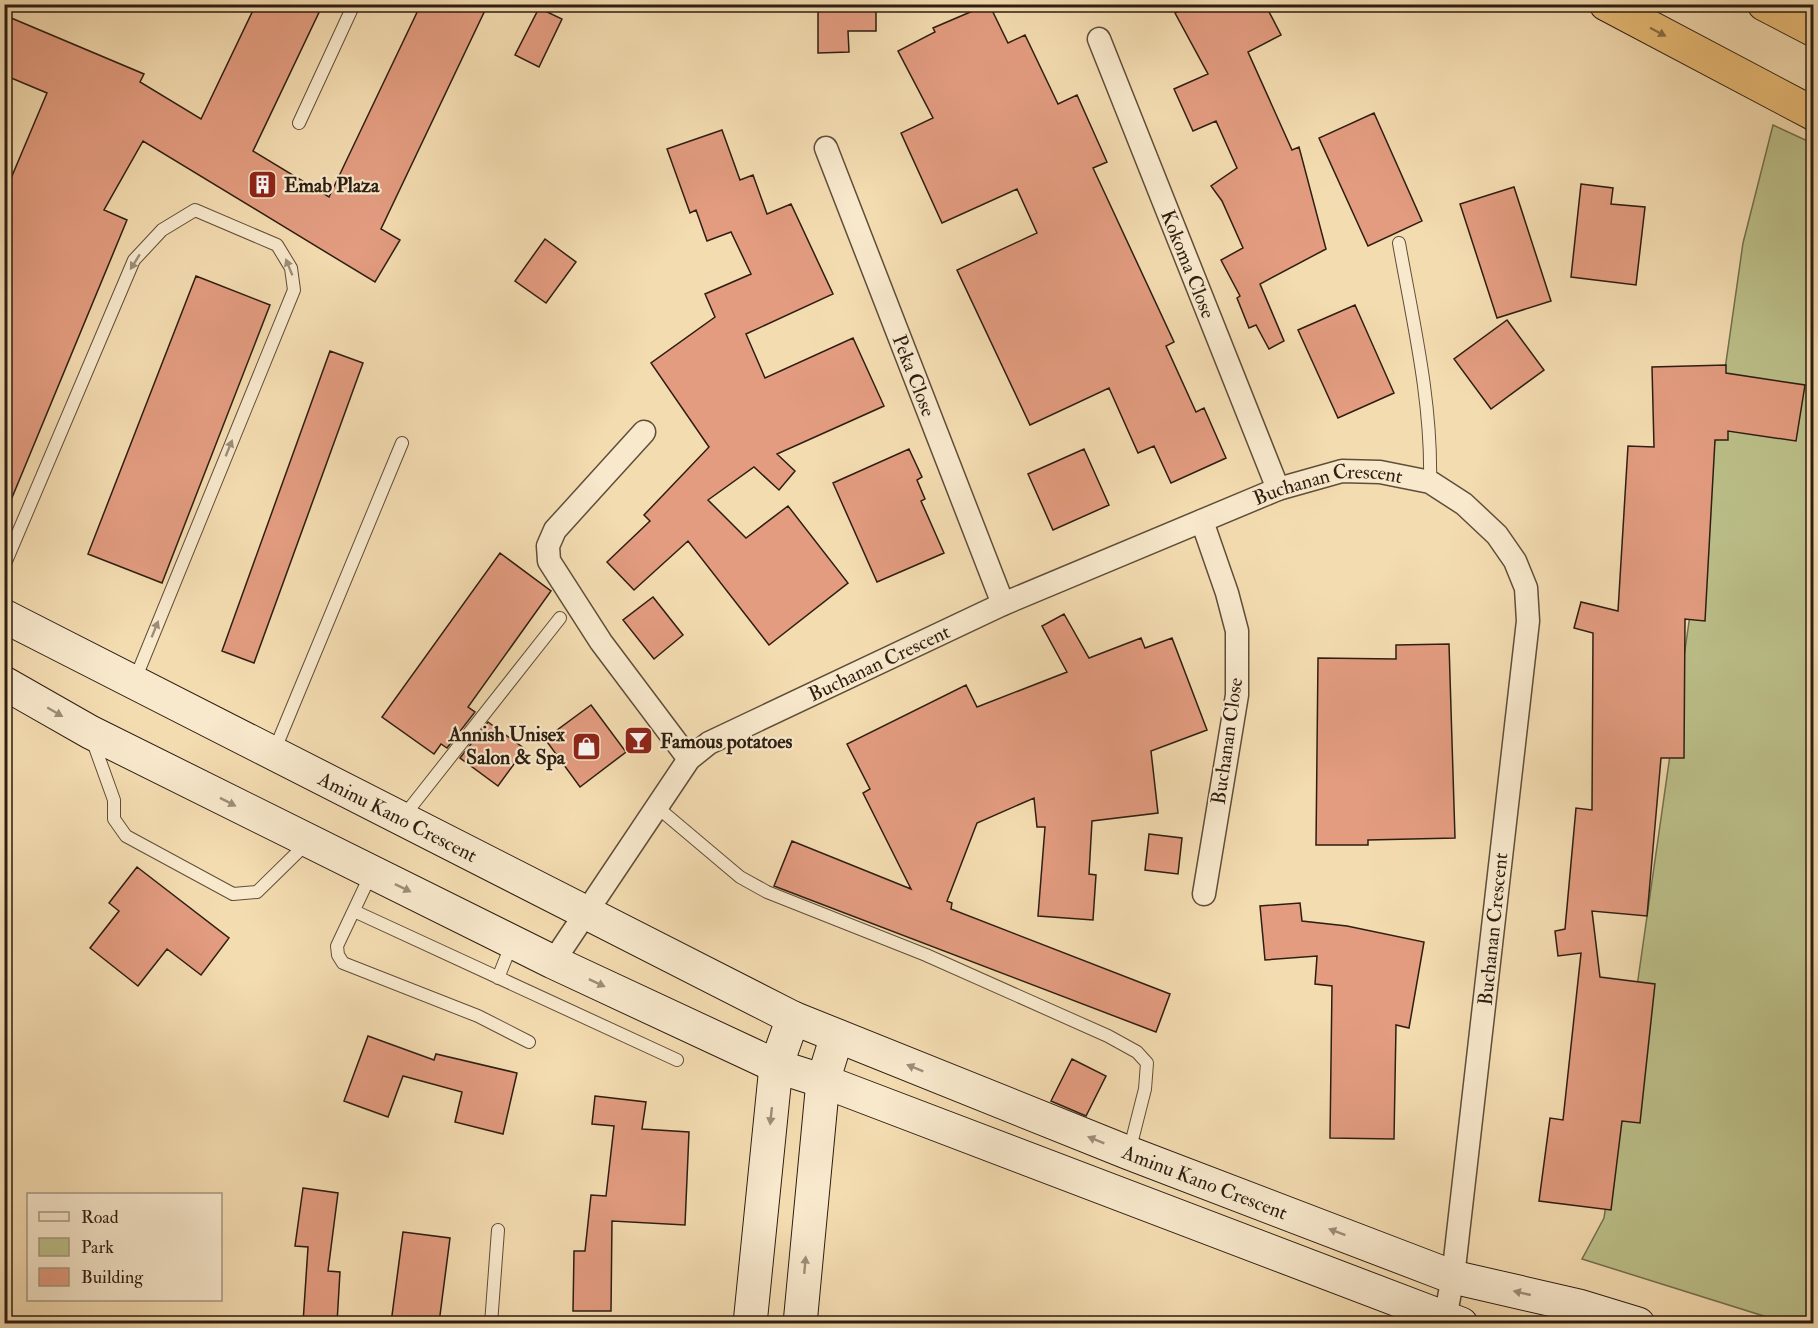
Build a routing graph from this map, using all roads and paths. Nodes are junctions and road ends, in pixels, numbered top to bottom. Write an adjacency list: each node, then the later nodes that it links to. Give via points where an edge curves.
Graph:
1 (354, 4): 7 (lane)
2 (1606, 4): 6 (highway, one-way to 6)
3 (1764, 4): 4 (highway)
4 (1814, 30)
5 (1099, 39): 13 (street, Kokoma Close)
6 (1814, 114)
7 (299, 123)
8 (826, 148): 16 (street, Peka Close)
9 (1399, 243): 12 (lane, via 1431,435)
10 (644, 432): 23 (street, via 555,530 548,546 549,561 601,642)
11 (402, 443): 22 (lane)
12 (1430, 482): 13 (street, Buchanan Crescent, via 1380,472 1342,471); 42 (street, Buchanan Crescent, via 1464,504 1497,535 1515,561 1526,588 1527,621)
13 (1278, 489): 14 (street, Buchanan Crescent)
14 (1202, 521): 16 (street, Buchanan Crescent); 28 (street, Buchanan Close, via 1237,632 1237,695)
15 (4, 566): 20 (lane, one-way to 15, via 294,290 291,268 277,245 195,210 162,230 134,260)
16 (1003, 604): 23 (street, Buchanan Crescent, via 709,743)
17 (4, 616): 20 (main road, Aminu Kano Crescent)
18 (560, 618): 25 (lane)
19 (4, 683): 21 (main road, one-way to 21)
20 (133, 683): 22 (main road, Aminu Kano Crescent)
21 (90, 732): 26 (main road, one-way to 26); 26 (lane, via 114,800 114,819 126,836 233,894 257,892)
22 (273, 755): 25 (main road, Aminu Kano Crescent)
23 (690, 759): 24 (street, Buchanan Crescent)
24 (657, 807): 30 (street, Buchanan Crescent); 40 (lane, via 740,877 766,892 926,955 1137,1052 1147,1063 1145,1089)
25 (401, 820): 30 (main road, Aminu Kano Crescent)
26 (309, 842): 27 (main road)
27 (372, 873): 29 (lane); 31 (main road, one-way to 31)
28 (1204, 894)
29 (354, 911): 33 (lane); 36 (lane, via 337,946 343,963 478,1016)
30 (583, 914): 32 (street, Buchanan Crescent); 34 (main road, Aminu Kano Crescent)
31 (513, 942): 32 (main road); 33 (lane)
32 (553, 962): 38 (main road, one-way to 38)
33 (498, 978): 37 (lane)
34 (793, 1018): 35 (main road, Aminu Kano Crescent); 38 (main road)
35 (837, 1036): 39 (main road); 40 (main road, Aminu Kano Crescent, one-way to 35)
36 (529, 1042)
37 (677, 1060)
38 (776, 1066): 39 (main road); 45 (main road, one-way to 45)
39 (823, 1081): 43 (main road); 46 (main road, one-way to 39)
40 (1129, 1153): 42 (main road, Aminu Kano Crescent, one-way to 40)
41 (498, 1230): 44 (lane)
42 (1453, 1277): 43 (street, Buchanan Crescent); 47 (main road, Aminu Kano Crescent, one-way to 42)
43 (1453, 1321)
44 (491, 1323)
45 (750, 1323)
46 (800, 1323)
47 (1638, 1323)

